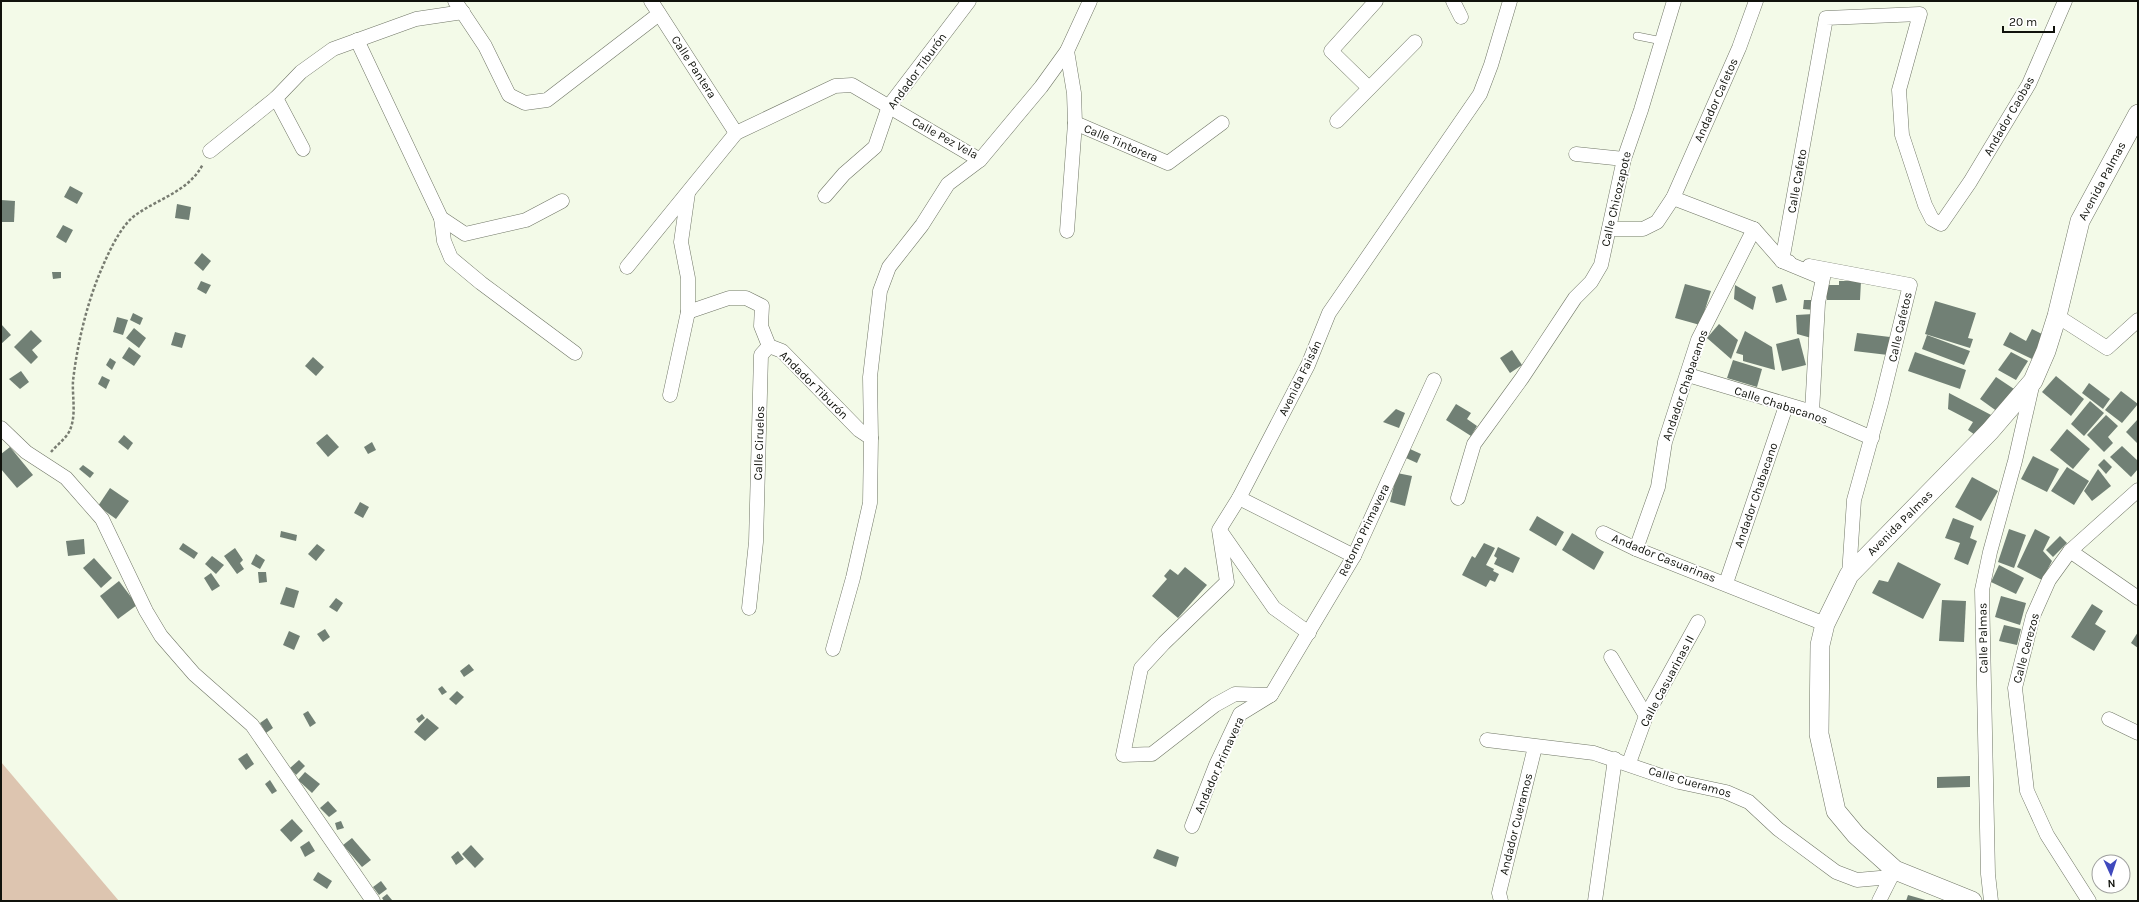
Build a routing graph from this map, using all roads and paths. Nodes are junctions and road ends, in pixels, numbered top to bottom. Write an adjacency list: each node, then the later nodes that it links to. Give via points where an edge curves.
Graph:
1 (651, 1): 11 (street, Calle Pantera)
2 (969, 1): 21 (street, Andador Tiburón)
3 (1090, 1): 18 (street, Calle Pez Vela)
4 (1376, 1): 19 (street, via 1331,51)
5 (1453, 1): 13 (street)
6 (1510, 1): 58 (street, Avenida Faisán, via 1480,94 1329,313 1308,365)
7 (1674, 1): 16 (street, Calle Chicozapote)
8 (1756, 1): 34 (street, Andador Cafetos, via 1739,48)
9 (2065, 1): 12 (street, Andador Caobas, via 2029,84 1970,182 1941,224 1932,219 1924,204 1902,135 1899,90)
10 (459, 6): 11 (street, via 485,46 509,95 525,103 547,100); 15 (street)
11 (659, 14): 26 (street, Calle Pantera)
12 (1920, 14): 40 (street, Calle Cafeto, via 1826,18)
13 (1461, 17)
14 (1637, 36): 16 (lane)
15 (356, 40): 20 (street, via 333,49 301,72); 36 (street)
16 (1662, 41): 30 (street, Calle Chicozapote)
17 (1415, 42): 19 (street)
18 (1068, 51): 25 (street, Calle Tintorera); 31 (street, Calle Pez Vela)
19 (1369, 88): 23 (street)
20 (276, 98): 27 (street); 28 (street)
21 (889, 106): 26 (street, Calle Pez Vela, via 852,85 835,86); 31 (street, Calle Pez Vela); 33 (street, Andador Tiburón, via 875,147 844,174)
22 (2138, 114): 43 (main road, Avenida Palmas, via 2080,221)
23 (1337, 121)
24 (1222, 123): 25 (street, Calle Tintorera, via 1168,163)
25 (1075, 124): 39 (street)
26 (736, 133): 32 (street)
27 (303, 149)
28 (210, 151): 56 (path, via 199,171 185,186 136,214 118,235 100,273 87,312 73,382 74,410 69,432)
29 (1576, 154): 30 (street)
30 (1624, 158): 37 (street, Calle Chicozapote)
31 (980, 160): 54 (street, via 948,184 922,225 889,267 880,291 870,377)
32 (688, 193): 41 (street); 42 (street, via 681,242 688,278)
33 (825, 196)
34 (1673, 198): 37 (street, Andador Cafetos, via 1657,222 1643,229); 38 (street)
35 (562, 201): 36 (street, via 526,220 465,234)
36 (441, 218): 46 (street, via 444,241 451,258)
37 (1609, 229): 59 (street, Calle Chicozapote, via 1601,264 1591,282 1575,298 1474,444)
38 (1754, 229): 40 (street); 47 (street, Andador Chabacanos, via 1698,340)
39 (1067, 231)
40 (1782, 261): 52 (street, via 1823,278 1818,303); 55 (street, Calle Cafetos, via 1910,285)
41 (627, 267)
42 (688, 312): 45 (street, Andador Tiburón, via 729,298 746,298 762,306 761,326); 50 (street)
43 (2057, 316): 44 (street, via 2108,348); 49 (main road, Avenida Palmas, via 2046,352)
44 (2138, 320)
45 (769, 346): 54 (street, Andador Tiburón, via 782,351 859,430); 68 (street, Calle Ciruelos, via 762,355 756,542)
46 (574, 353)
47 (1688, 375): 51 (street, Calle Chabacanos); 62 (street, Andador Chabacanos, via 1665,442 1658,487)
48 (1434, 380): 64 (street, Retorno Primavera)
49 (2033, 381): 65 (main road, Avenida Palmas, via 1990,431); 89 (street, Calle Palmas, via 1982,590 1988,874)
50 (670, 395)
51 (1786, 406): 52 (street, Calle Chabacanos); 66 (street, Andador Chabacano)
52 (1812, 412): 55 (street, Calle Chabacanos)
53 (1, 428): 56 (street)
54 (871, 438): 72 (street, via 870,504 853,578)
55 (1872, 438): 65 (street, Calle Cafetos, via 1854,500)
56 (40, 462): 84 (street, via 66,478 102,518 161,636 194,674 252,725)
57 (2138, 490): 63 (street, Calle Cerezos)
58 (1239, 498): 60 (street, Avenida Faisán); 64 (street)
59 (1458, 498)
60 (1219, 530): 71 (street, via 1274,608); 74 (street, via 1227,582 1164,642 1141,668 1124,755 1152,754 1215,705 1235,694)
61 (1603, 533): 62 (street, Andador Casuarinas)
62 (1636, 549): 66 (street, Andador Casuarinas)
63 (2070, 550): 67 (street); 90 (street, Calle Cerezos, via 2049,580 2033,616 2014,688 2027,790 2047,835)
64 (1354, 556): 71 (street, Retorno Primavera)
65 (1849, 575): 70 (main road, Avenida Palmas)
66 (1726, 583): 70 (street, Andador Casuarinas)
67 (2138, 598)
68 (749, 608)
69 (1698, 622): 75 (street, Calle Casuarinas II)
70 (1825, 624): 83 (main road, Avenida Palmas, via 1820,645 1819,734 1836,811)
71 (1309, 633): 74 (street, Retorno Primavera)
72 (832, 648)
73 (1611, 657): 75 (street)
74 (1271, 695): 82 (street, Andador Primavera, via 1240,714)
75 (1646, 716): 81 (street, Calle Casuarinas II)
76 (2109, 719): 77 (street)
77 (2138, 733)
78 (1487, 740): 79 (street, Calle Cueramos)
79 (1535, 747): 80 (street, Calle Cueramos, via 1594,753); 85 (street, Andador Cueramos, via 1499,893)
80 (1615, 759): 81 (street, Calle Cueramos); 86 (street)
81 (1629, 763): 83 (street, Calle Cueramos, via 1679,782 1726,792 1749,802 1778,829 1836,872 1857,880)
82 (1192, 826)
83 (1893, 874): 87 (street); 88 (main road, Avenida Palmas)
84 (373, 901)
85 (1501, 901)
86 (1595, 901)
87 (1879, 901)
88 (1972, 901)
89 (1991, 901)
90 (2089, 901)

